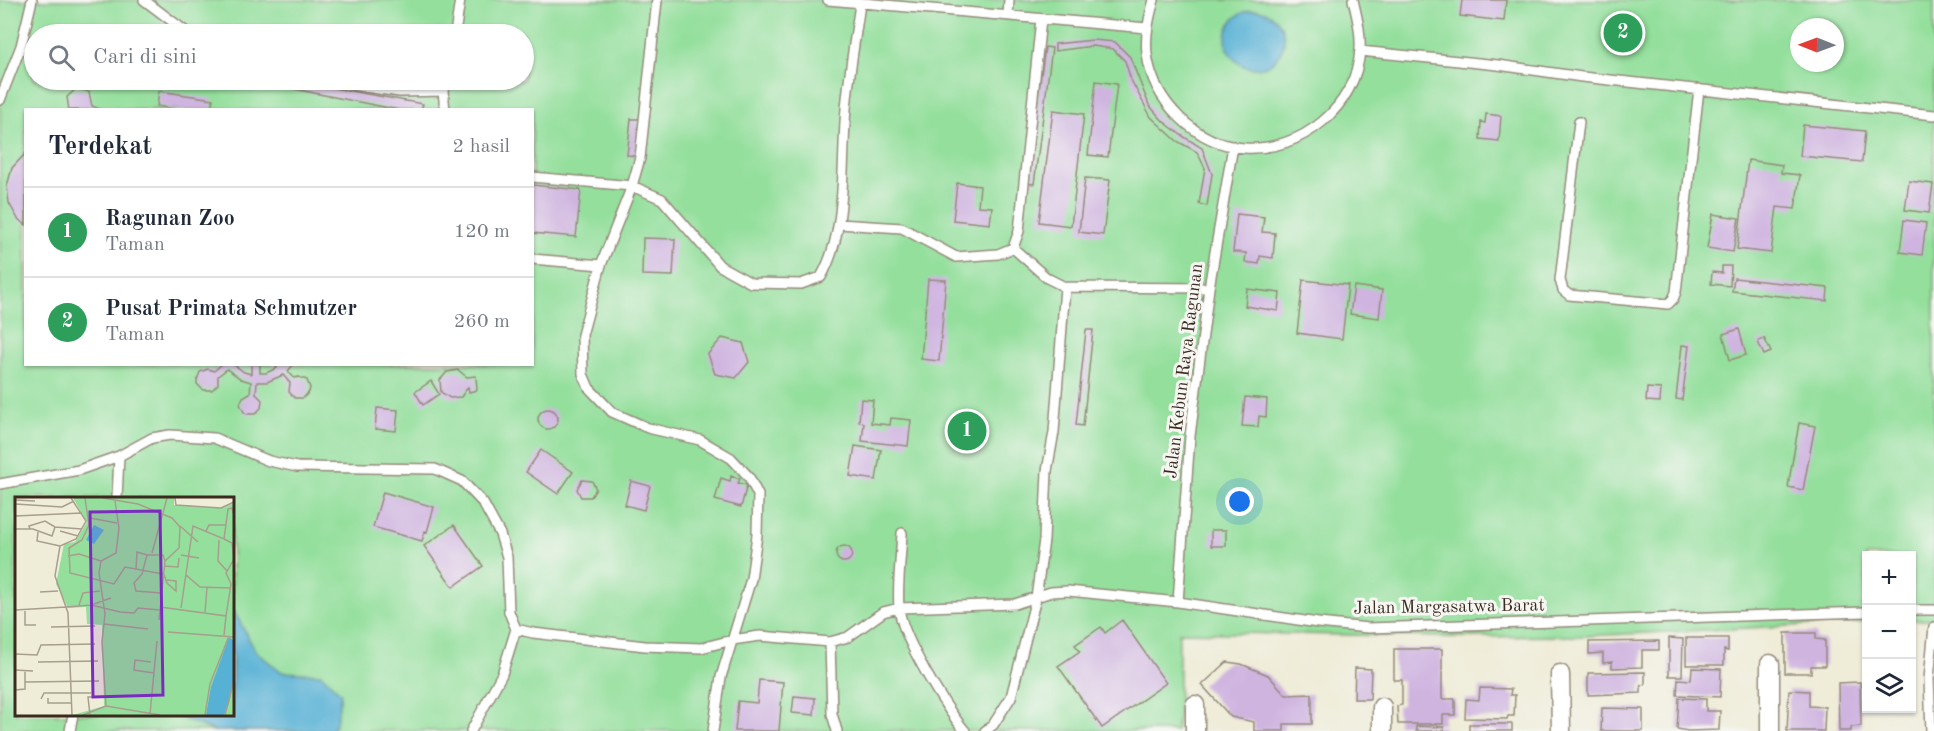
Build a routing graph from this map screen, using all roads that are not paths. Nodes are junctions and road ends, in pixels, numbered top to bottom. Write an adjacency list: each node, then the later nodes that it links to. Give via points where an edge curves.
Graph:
1 (32, 0): 12 (lane)
2 (144, 0): 13 (lane)
3 (460, 0): 14 (lane)
4 (657, 0): 27 (lane, via 645,123)
5 (828, 0): 9 (lane)
6 (1009, 0): 10 (lane)
7 (1154, 0): 15 (lane)
8 (1353, 0): 17 (lane, via 1360,24)
9 (860, 4): 10 (lane); 28 (lane, via 846,109)
10 (1008, 16): 11 (lane)
11 (1041, 19): 15 (lane); 29 (lane, via 1019,231)
12 (26, 24)
13 (176, 24)
14 (456, 24)
15 (1147, 28): 25 (lane, via 1147,55 1167,104 1207,138)
16 (24, 33): 21 (lane)
17 (1360, 51): 18 (lane); 25 (lane, via 1354,78 1323,123 1274,146)
18 (1699, 89): 23 (lane); 24 (lane, via 1676,292 1668,304 1569,295 1563,290 1560,280)
19 (386, 90): 20 (lane)
20 (443, 91): 22 (lane)
21 (0, 100)
22 (445, 108)
23 (1934, 115)
24 (1579, 122)
25 (1233, 146): 33 (lane, Jalan Kebun Raya Ragunan)
26 (534, 177): 27 (lane)
27 (632, 186): 28 (lane, via 663,199 720,266 751,283 801,284 821,278 831,260); 31 (lane)
28 (839, 224): 29 (lane, via 902,228 956,257 998,254)
29 (1013, 248): 32 (lane, via 1047,278)
30 (534, 259): 31 (lane)
31 (601, 266): 46 (lane, via 582,335 583,374 589,388 612,412 648,428 700,440 731,458 749,477 758,495 751,579)
32 (1065, 287): 33 (lane); 38 (lane)
33 (1209, 288): 39 (lane, Jalan Kebun Raya Ragunan, via 1190,436)
34 (119, 456): 35 (lane, via 79,470); 36 (lane); 45 (lane, via 152,438 214,438 269,461 297,467 435,469 462,480 483,503 500,534 507,557 509,612)
35 (0, 484)
36 (117, 497)
37 (902, 533): 40 (lane)
38 (1036, 598): 39 (lane, Jalan Margasatwa Barat, via 1068,591); 40 (lane, Jalan Margasatwa Barat, via 1014,604); 59 (lane, via 1011,697)
39 (1178, 602): 43 (lane, Jalan Margasatwa Barat, via 1368,628)
40 (899, 608): 47 (lane, Jalan Margasatwa Barat, via 882,612 848,638); 58 (lane, via 919,660)
41 (1916, 610): 42 (lane)
42 (1934, 610)
43 (1862, 612)
44 (1934, 627): 50 (lane)
45 (516, 629): 46 (lane, Jalan Margasatwa Barat, via 645,646 701,648); 55 (lane, via 502,674)
46 (732, 640): 47 (lane, Jalan Margasatwa Barat, via 760,636); 56 (lane, via 721,677)
47 (830, 642): 57 (lane, via 832,714)
48 (1770, 664): 63 (street)
49 (1560, 674): 62 (street)
50 (1931, 679): 64 (lane)
51 (1195, 705): 60 (street)
52 (1382, 707): 61 (street)
53 (73, 716): 54 (lane)
54 (70, 731)
55 (471, 731)
56 (713, 731)
57 (837, 731)
58 (964, 731)
59 (985, 731)
60 (1195, 731)
61 (1382, 731)
62 (1562, 731)
63 (1770, 731)
64 (1931, 731)

